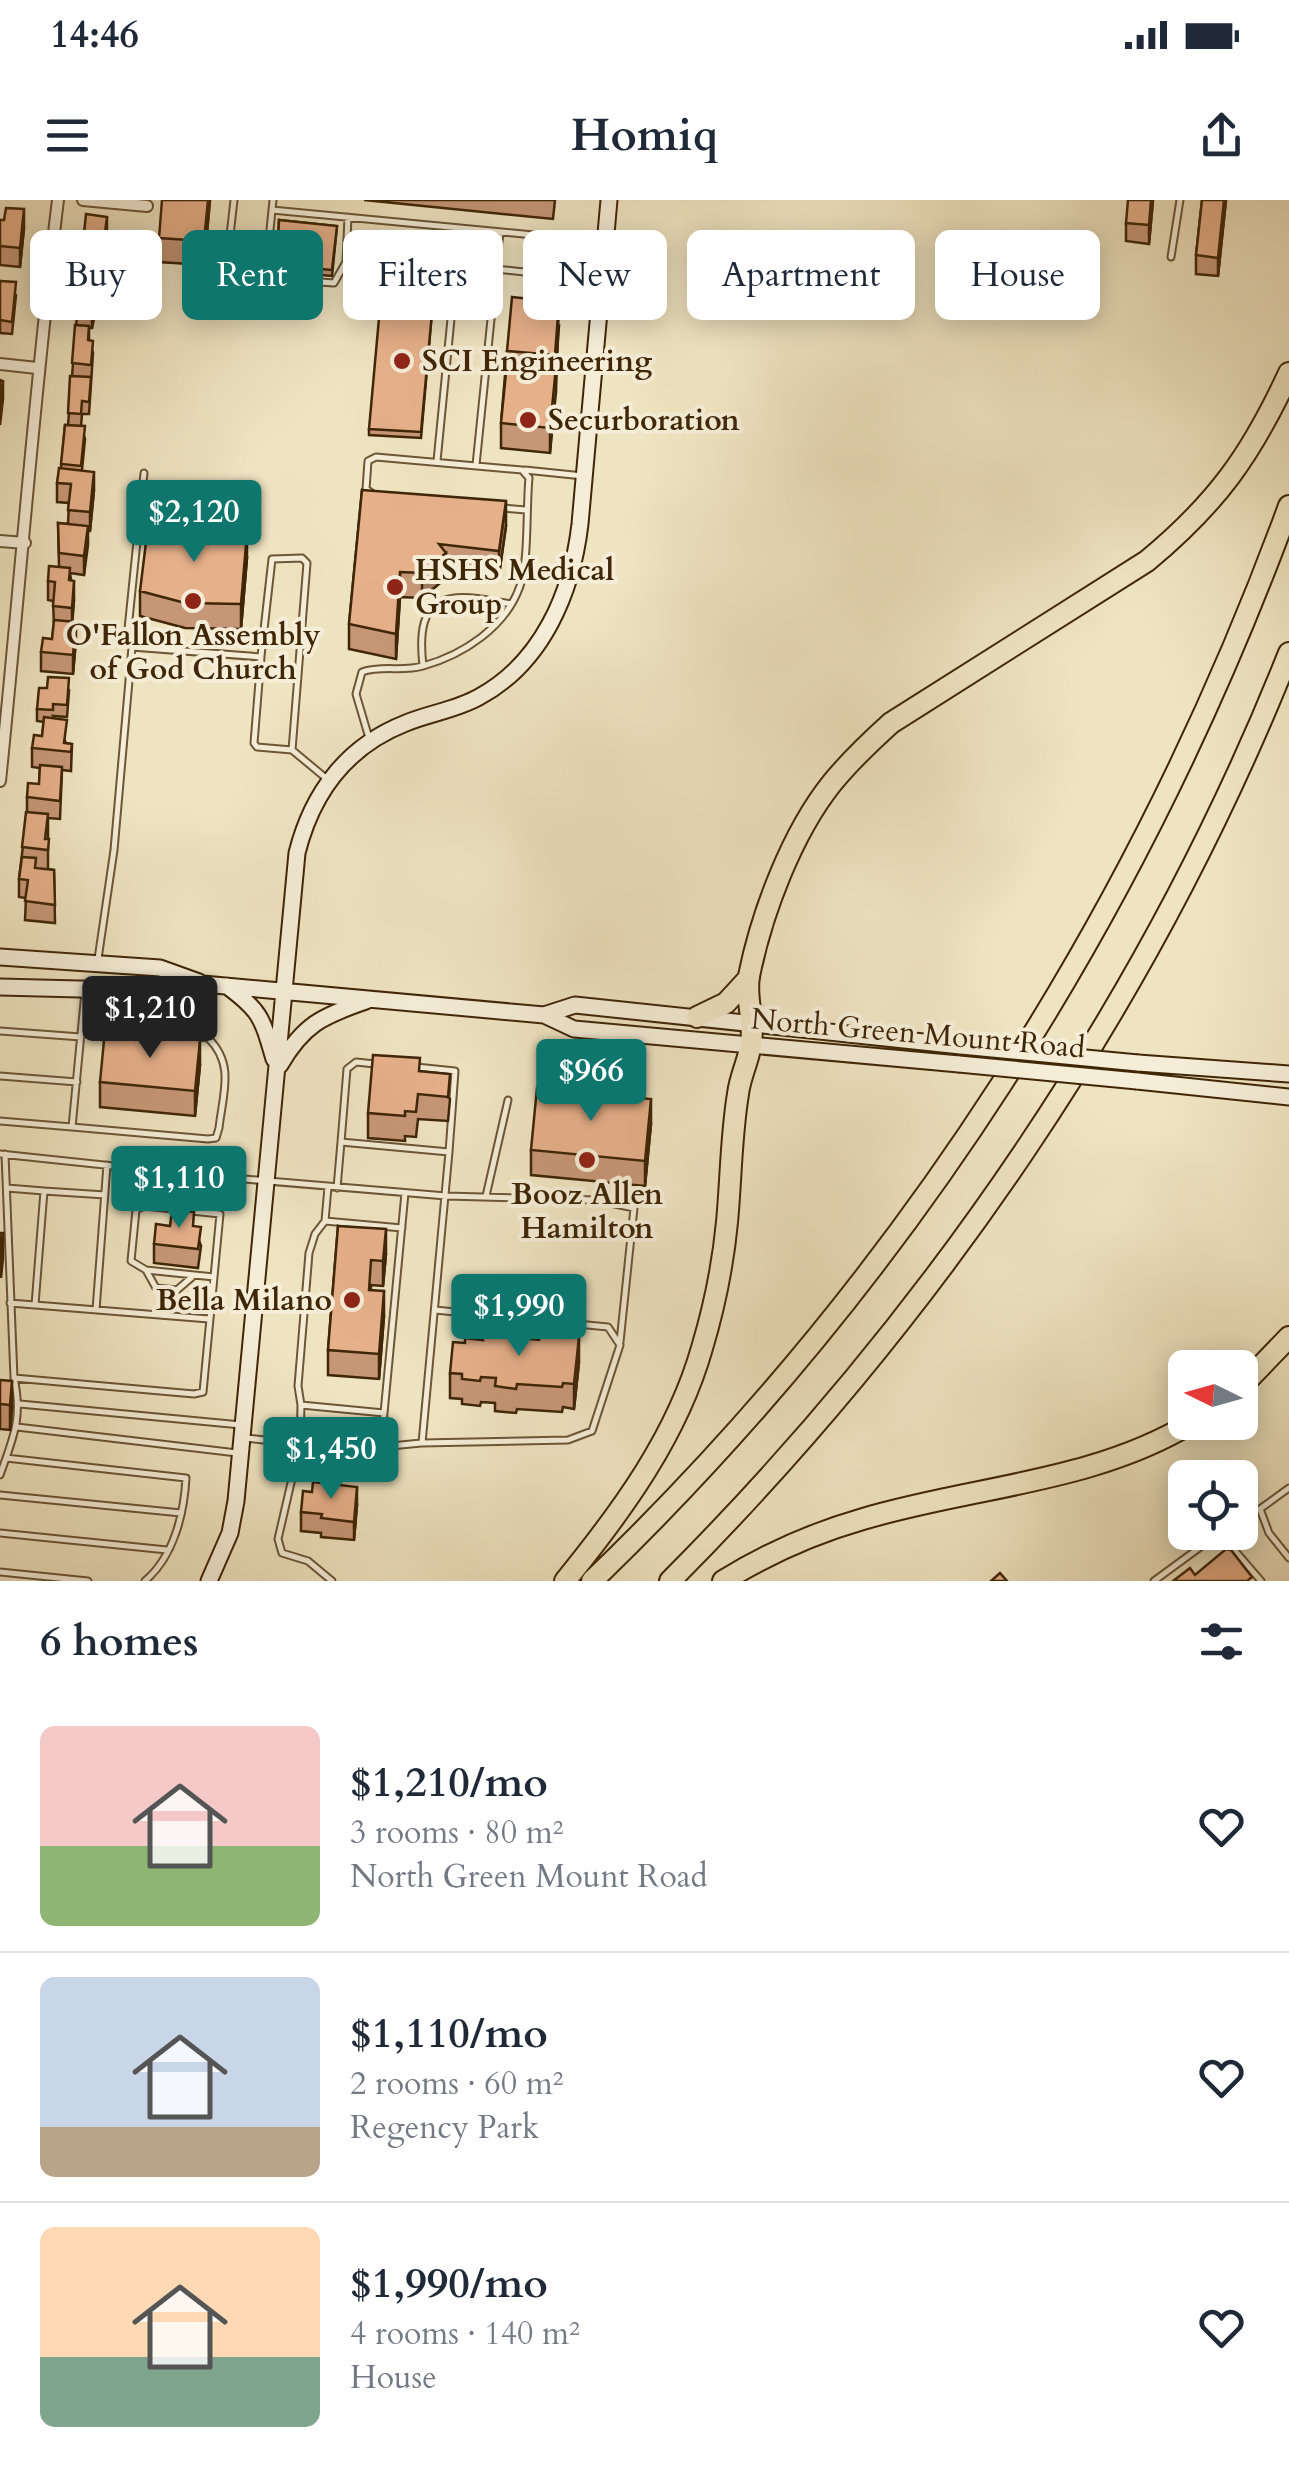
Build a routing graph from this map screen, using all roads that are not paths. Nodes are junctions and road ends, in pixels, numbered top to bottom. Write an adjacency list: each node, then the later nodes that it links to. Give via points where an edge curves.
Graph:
1 (58, 200): 22 (street)
2 (83, 200): 7 (street)
3 (234, 200): 10 (lane)
4 (273, 200): 8 (lane)
5 (609, 200): 14 (street)
6 (1180, 200): 15 (lane)
7 (147, 206)
8 (272, 210): 9 (lane); 11 (lane)
9 (348, 217): 12 (lane); 13 (lane)
10 (231, 230)
11 (270, 230)
12 (347, 230)
13 (480, 230)
14 (606, 230)
15 (1172, 256)
16 (343, 267): 17 (lane, via 334,283)
17 (323, 282)
18 (451, 320): 24 (lane)
19 (491, 320): 25 (lane)
20 (598, 320): 28 (street)
21 (0, 364): 22 (street)
22 (37, 368): 34 (street)
23 (1289, 373): 46 (highway, via 1253,446 1180,534 890,723 855,756 830,786 778,880)
24 (437, 461): 25 (lane); 29 (lane, via 368,461 366,489)
25 (476, 465): 26 (lane)
26 (522, 470): 28 (lane); 32 (lane, via 529,478)
27 (144, 474): 36 (lane, via 128,629)
28 (584, 476): 40 (street, via 577,551 562,602 528,656 475,699)
29 (383, 496)
30 (490, 506): 32 (lane)
31 (1289, 506): 124 (highway, via 1162,805 1076,966 998,1092 901,1233 782,1383)
32 (526, 510): 35 (lane, via 521,584)
33 (0, 541): 34 (street)
34 (25, 543): 43 (street)
35 (511, 604): 39 (lane, via 470,645); 39 (lane, via 468,596 438,602 422,624)
36 (132, 648): 38 (lane); 45 (lane)
37 (1289, 653): 125 (highway, via 1166,913 1000,1185 809,1434)
38 (261, 657): 41 (lane, via 254,743); 41 (lane, via 272,559 302,558 307,563)
39 (424, 666): 40 (lane, via 371,669 358,677 357,705)
40 (370, 741): 42 (street)
41 (292, 750): 42 (lane)
42 (329, 780): 51 (street, via 304,823 297,853)
43 (0, 781)
44 (0, 958): 45 (street, North Green Mount Road)
45 (97, 964): 47 (street, North Green Mount Road, via 160,968)
46 (748, 978): 54 (highway, via 726,1003); 55 (highway)
47 (203, 984): 48 (street, North Green Mount Road); 50 (street, North Green Mount Road, via 158,991)
48 (227, 986): 51 (street, North Green Mount Road); 62 (street, via 254,1006)
49 (0, 987): 50 (street, North Green Mount Road)
50 (86, 989): 56 (lane)
51 (285, 990): 52 (street, North Green Mount Road); 62 (street)
52 (375, 999): 53 (street, North Green Mount Road); 62 (street, via 311,1025)
53 (544, 1015): 54 (street, North Green Mount Road, via 575,1005); 59 (street, North Green Mount Road, via 574,1029)
54 (697, 1017): 55 (street, North Green Mount Road)
55 (753, 1024): 59 (highway); 63 (street, North Green Mount Road, bridge)
56 (82, 1027): 58 (lane); 69 (lane, via 208,1038 226,1061 221,1111 216,1138 208,1139)
57 (0, 1030): 58 (lane)
58 (81, 1038): 65 (lane)
59 (751, 1046): 66 (street, North Green Mount Road, bridge); 123 (highway, via 738,1095 726,1228 702,1351 644,1477)
60 (376, 1064): 70 (lane, via 356,1062 347,1069)
61 (416, 1067): 71 (lane, via 456,1071)
62 (277, 1070): 76 (street)
63 (1289, 1074)
64 (0, 1076): 65 (lane)
65 (77, 1082): 69 (lane)
66 (1289, 1097)
67 (508, 1100): 84 (lane)
68 (0, 1121): 69 (lane)
69 (72, 1127)
70 (341, 1142): 71 (lane); 79 (lane)
71 (449, 1152): 83 (lane)
72 (3, 1154): 73 (lane); 78 (lane)
73 (107, 1165): 74 (lane); 82 (lane)
74 (147, 1170): 75 (lane); 85 (lane)
75 (208, 1176): 76 (lane); 86 (lane)
76 (266, 1180): 77 (lane); 106 (street)
77 (328, 1187): 79 (lane); 87 (lane)
78 (6, 1188): 80 (lane); 92 (lane)
79 (337, 1188): 81 (lane)
80 (44, 1191): 82 (lane); 93 (lane)
81 (404, 1193): 83 (lane); 88 (lane)
82 (104, 1196): 94 (lane)
83 (446, 1196): 84 (lane); 95 (lane)
84 (486, 1196): 98 (lane, via 634,1208)
85 (144, 1206): 86 (lane); 89 (lane, via 136,1210 131,1261)
86 (204, 1212): 91 (lane, via 220,1214)
87 (325, 1221): 88 (lane); 102 (lane, via 309,1253)
88 (402, 1228): 103 (lane)
89 (146, 1270): 90 (lane); 90 (lane, via 156,1288 177,1290)
90 (194, 1275): 91 (lane)
91 (214, 1277): 96 (lane)
92 (10, 1302): 93 (lane); 100 (lane)
93 (35, 1305): 94 (lane)
94 (96, 1310): 96 (lane)
95 (435, 1310): 98 (lane, via 608,1326); 107 (lane)
96 (209, 1319): 100 (lane, via 203,1392)
97 (1289, 1338): 99 (highway)
98 (620, 1345): 107 (lane, via 592,1430 568,1440)
99 (1258, 1370)
100 (14, 1378): 101 (lane)
101 (20, 1404): 104 (lane); 106 (lane)
102 (301, 1405): 103 (lane); 108 (lane)
103 (384, 1413): 109 (lane)
104 (17, 1428): 106 (lane); 110 (lane)
105 (1168, 1435): 126 (highway, via 1094,1466 865,1518 800,1540)
106 (241, 1439): 108 (lane); 121 (street, via 230,1533)
107 (422, 1443): 109 (lane)
108 (300, 1444): 109 (lane); 122 (lane, via 278,1539 282,1552)
109 (380, 1447)
110 (6, 1458): 111 (lane); 114 (lane, via 182,1476)
111 (0, 1475)
112 (1289, 1488): 117 (lane, via 1260,1509)
113 (0, 1495): 114 (lane)
114 (182, 1513): 116 (lane)
115 (0, 1533): 116 (lane)
116 (167, 1550): 120 (lane)
117 (1289, 1558)
118 (0, 1572): 119 (lane)
119 (88, 1581)
120 (145, 1581)
121 (209, 1581)
122 (332, 1581)
123 (565, 1581)
124 (592, 1581)
125 (670, 1581)
126 (723, 1581)
127 (1154, 1581): 128 (lane, via 1223,1537)
128 (1261, 1581)

